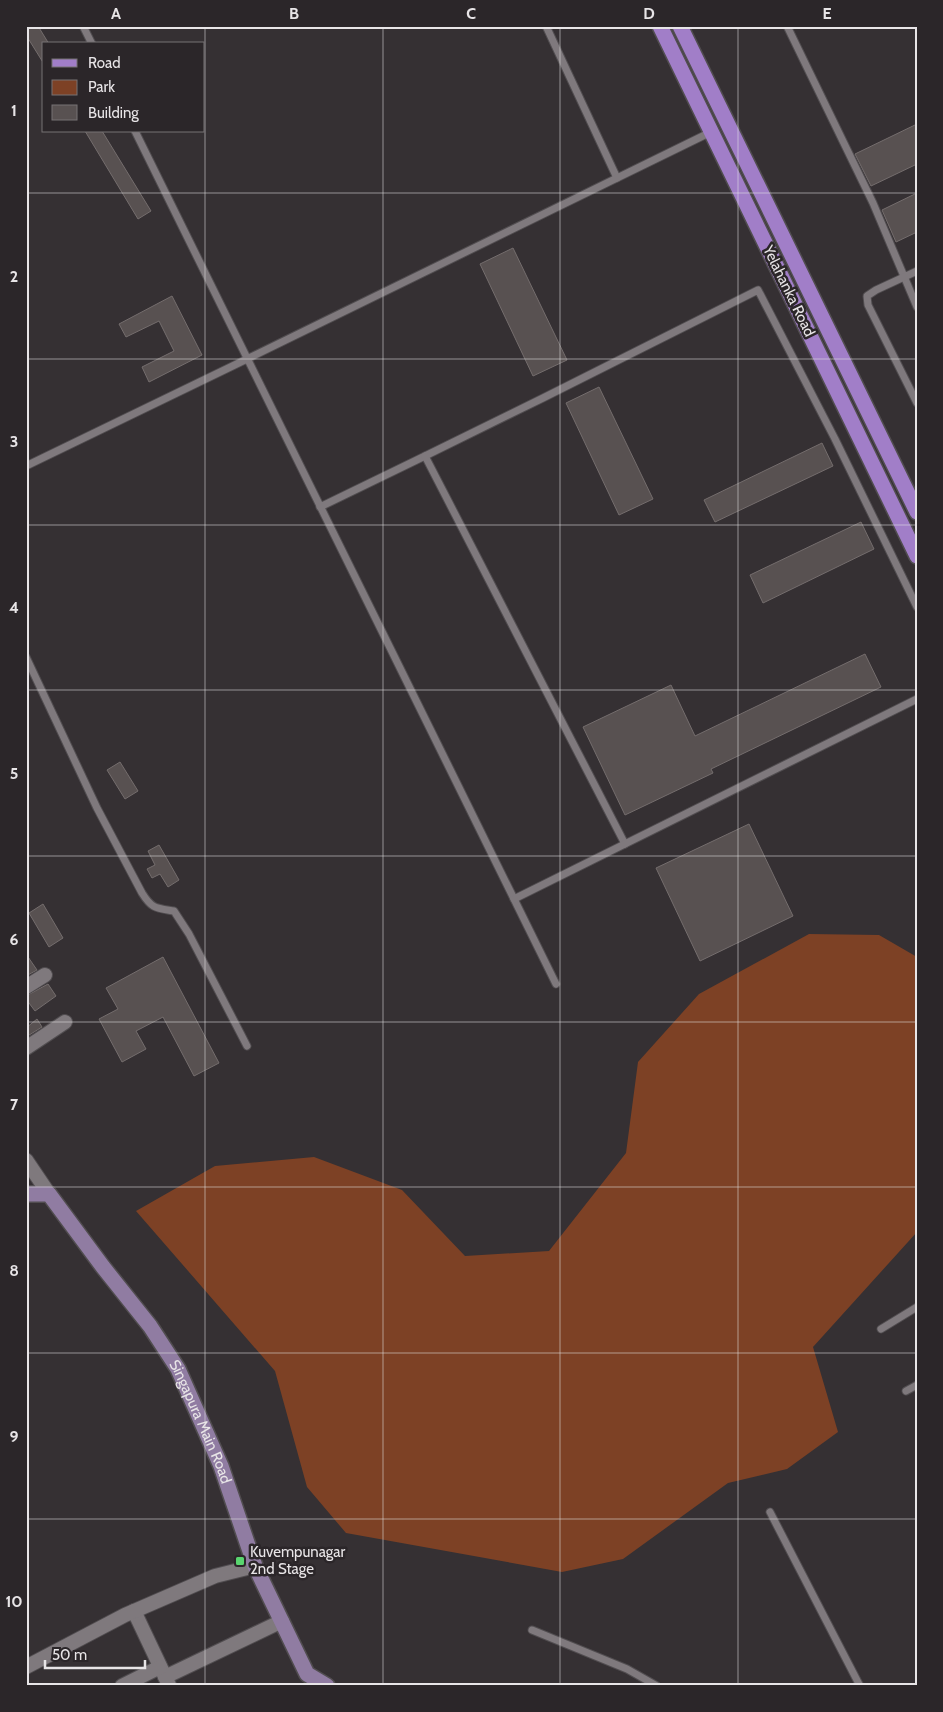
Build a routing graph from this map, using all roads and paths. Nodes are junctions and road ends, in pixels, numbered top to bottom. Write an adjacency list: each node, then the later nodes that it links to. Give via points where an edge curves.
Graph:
1 (83, 26): 6 (lane)
2 (546, 26): 9 (lane)
3 (660, 26): 8 (main road, Yelahanka Road)
4 (680, 26): 18 (main road, Yelahanka Road)
5 (787, 26): 11 (lane, via 873,203)
6 (91, 42)
7 (135, 132): 13 (lane)
8 (711, 132): 9 (lane); 19 (main road, Yelahanka Road)
9 (617, 178): 13 (lane)
10 (917, 271): 11 (lane)
11 (904, 277): 12 (lane); 14 (lane, via 867,296 868,305)
12 (917, 307)
13 (247, 359): 16 (lane); 17 (lane)
14 (917, 403)
15 (425, 456): 17 (lane); 20 (lane, via 758,290); 23 (lane)
16 (26, 466)
17 (320, 507): 24 (lane)
18 (917, 512)
19 (917, 556)
20 (917, 607)
21 (26, 658): 29 (lane, via 97,808 142,893 155,908 174,911)
22 (917, 700): 23 (lane)
23 (625, 844): 24 (lane)
24 (514, 899): 26 (lane)
25 (45, 975): 27 (street)
26 (556, 984)
27 (26, 987)
28 (65, 1022): 30 (street)
29 (247, 1046)
30 (26, 1048)
31 (26, 1160): 33 (street)
32 (26, 1194): 33 (street)
33 (50, 1194): 39 (street, Singapura Main Road, via 150,1326 178,1369 222,1466)
34 (917, 1307): 35 (lane)
35 (881, 1329)
36 (917, 1385): 37 (lane)
37 (906, 1391)
38 (770, 1512): 49 (lane)
39 (254, 1566): 40 (street, via 215,1576); 41 (street, Singapura Main Road)
40 (134, 1611): 43 (street); 44 (street)
41 (282, 1622): 44 (street); 45 (street, Singapura Main Road)
42 (532, 1630): 48 (lane, via 627,1669)
43 (26, 1667)
44 (165, 1677): 46 (street)
45 (306, 1680): 47 (street, Singapura Main Road)
46 (122, 1686)
47 (327, 1686)
48 (657, 1686)
49 (860, 1686)

